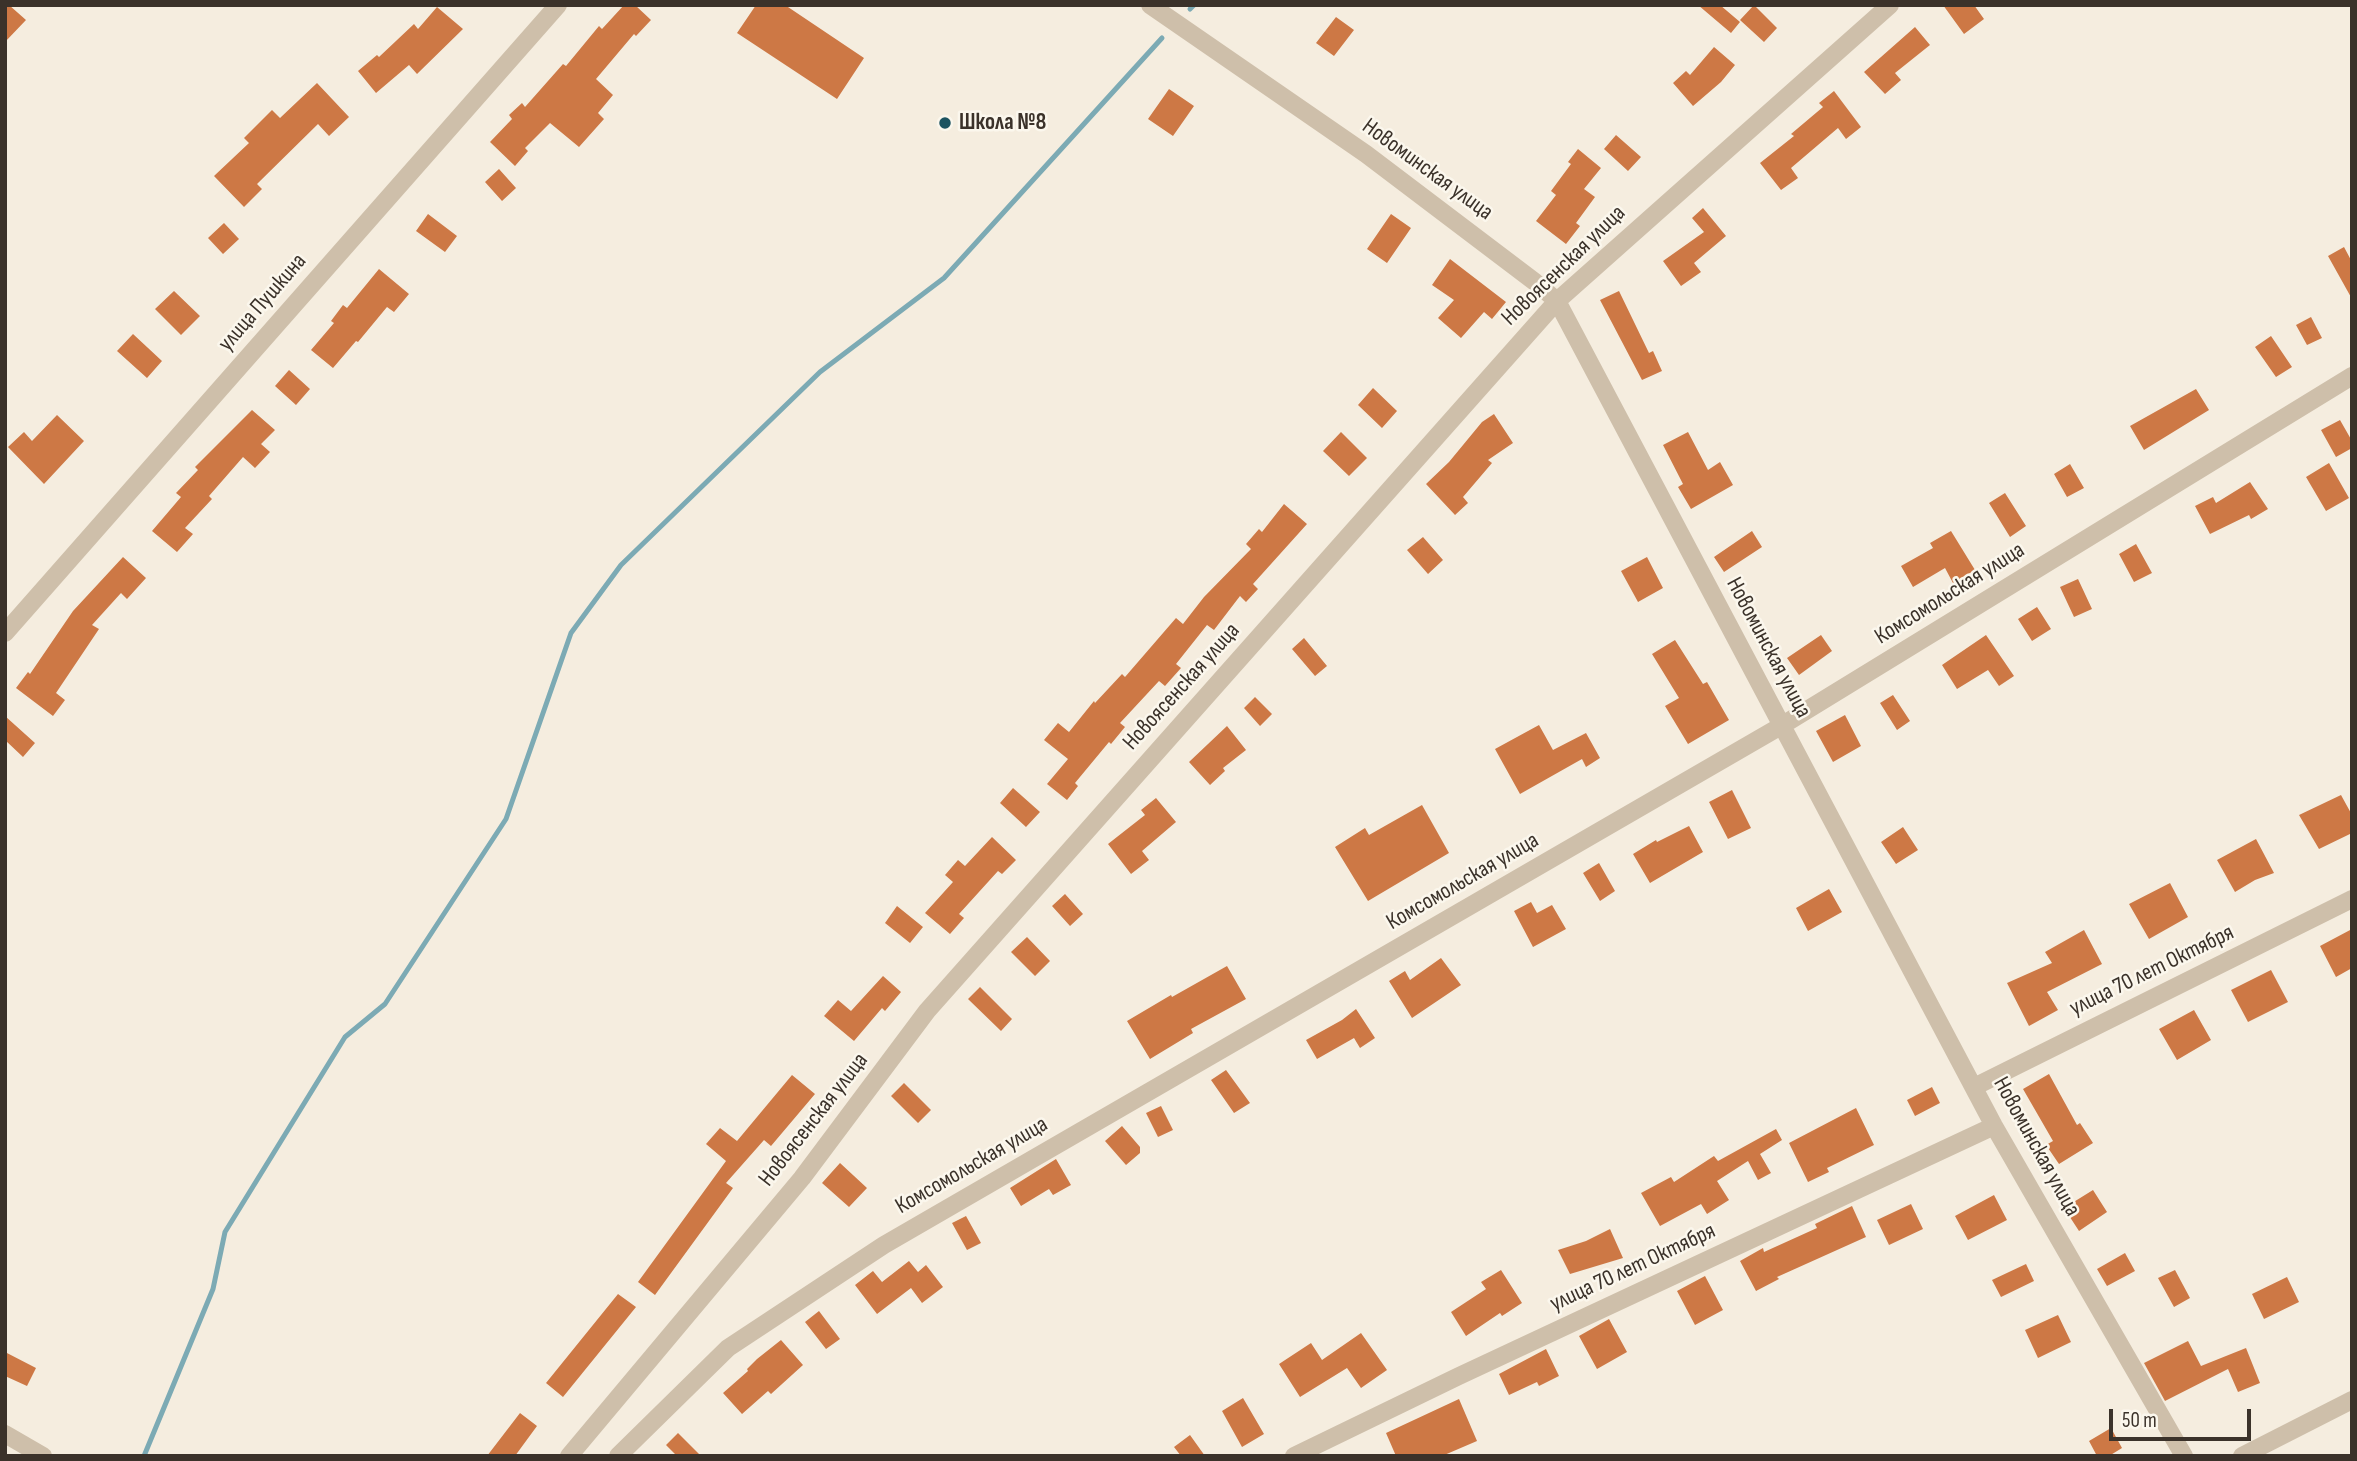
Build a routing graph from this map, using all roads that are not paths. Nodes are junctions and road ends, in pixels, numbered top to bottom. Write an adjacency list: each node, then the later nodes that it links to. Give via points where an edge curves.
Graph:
1 (558, 5): 6 (street, улица Пушкина)
2 (1150, 5): 4 (street, Новоминская улица, via 1366,154)
3 (1890, 5): 4 (street, Новоясенская улица)
4 (1557, 301): 7 (street, Новоминская улица); 14 (street, Новоясенская улица, via 927,1011 802,1178)
5 (2352, 376): 7 (street, Комсомольская улица)
6 (5, 633)
7 (1781, 726): 9 (street, Новоминская улица); 15 (street, Комсомольская улица, via 884,1245 728,1348)
8 (2352, 899): 9 (street, улица 70 лет Октября)
9 (1974, 1087): 10 (street, Новоминская улица)
10 (1994, 1126): 16 (street, улица 70 лет Октября); 17 (street, Новоминская улица)
11 (2352, 1400): 18 (street)
12 (5, 1434): 13 (street)
13 (43, 1456)
14 (569, 1456)
15 (618, 1456)
16 (1294, 1456)
17 (2184, 1456)
18 (2242, 1456)

